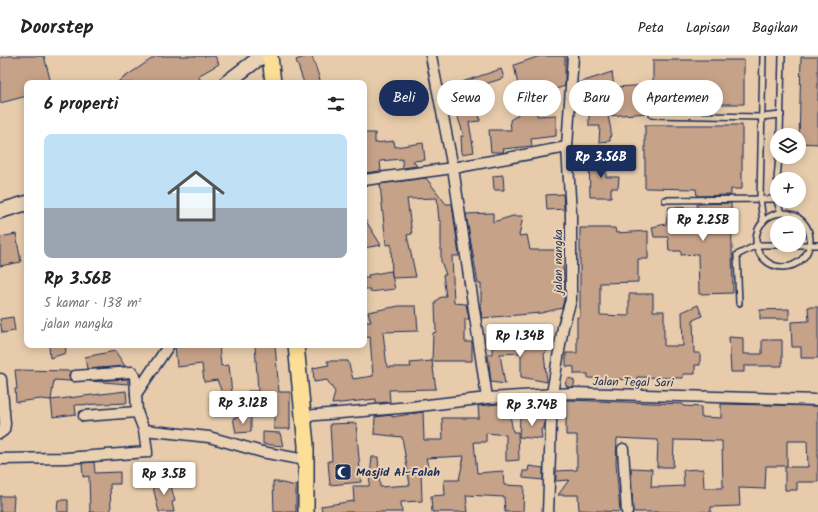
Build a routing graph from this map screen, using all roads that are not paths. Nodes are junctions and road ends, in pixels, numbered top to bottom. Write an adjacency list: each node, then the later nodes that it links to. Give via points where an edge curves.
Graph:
1 (262, 56): 7 (main road)
2 (270, 56): 8 (main road)
3 (431, 56): 14 (street)
4 (573, 56): 13 (street, jalan nangka)
5 (763, 56): 11 (lane)
6 (782, 56): 9 (lane)
7 (230, 80)
8 (273, 80)
9 (781, 115): 11 (lane); 12 (lane)
10 (723, 116): 11 (lane)
11 (761, 116): 16 (lane)
12 (780, 128)
13 (567, 147): 14 (street); 35 (street, jalan nangka, via 571,214 571,300 563,326)
14 (453, 168): 15 (street); 36 (street)
15 (367, 180)
16 (760, 198): 17 (lane); 18 (lane); 23 (lane)
17 (770, 199)
18 (665, 200)
19 (24, 204): 21 (main road)
20 (779, 208): 22 (lane)
21 (0, 211)
22 (781, 213): 23 (lane); 25 (lane, via 800,218 810,235)
23 (763, 222): 27 (lane, via 757,233)
24 (806, 245): 25 (lane)
25 (810, 245): 26 (lane); 27 (lane, via 806,254 789,266 778,266 769,262 761,255)
26 (818, 245)
27 (757, 246): 28 (lane); 29 (lane, via 737,255)
28 (770, 246)
29 (739, 304)
30 (167, 348): 34 (street)
31 (296, 348): 40 (main road)
32 (75, 376): 34 (street, via 132,372 135,376)
33 (1, 379): 42 (street, via 5,424 4,430)
34 (136, 394): 38 (street)
35 (552, 394): 36 (street, Jalan Tegal Sari); 37 (street, Jalan Tegal Sari); 47 (street, jalan nangka)
36 (487, 398): 40 (street, Jalan Tegal Sari)
37 (818, 400)
38 (137, 412): 39 (street); 41 (street)
39 (84, 416)
40 (304, 416): 45 (main road)
41 (144, 430): 44 (street, via 147,452 66,458); 45 (street, via 209,437 262,452)
42 (0, 433)
43 (623, 449): 48 (street)
44 (0, 459)
45 (305, 460): 46 (main road)
46 (306, 512)
47 (548, 512)
48 (627, 512)

